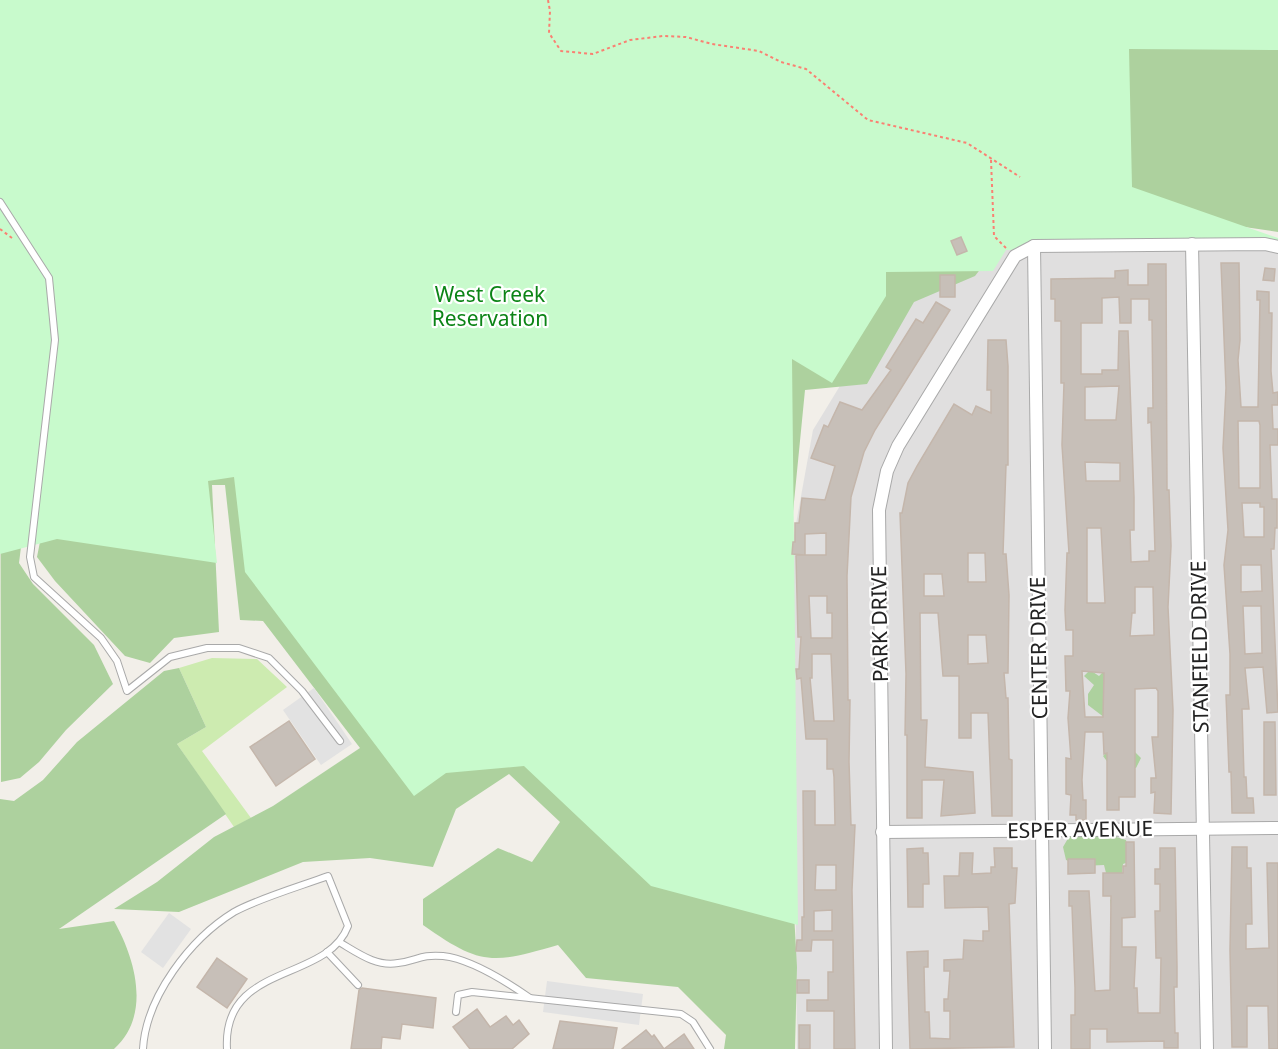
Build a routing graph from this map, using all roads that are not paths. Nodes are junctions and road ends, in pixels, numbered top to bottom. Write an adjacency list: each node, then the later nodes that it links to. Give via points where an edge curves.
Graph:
1 (0, 202): 5 (lane, via 49,278 54,329 30,557 34,577 101,638 117,661 127,691 170,657 207,648 239,648 269,658 302,691)
2 (1192, 244): 3 (street); 4 (street); 7 (street, STANFIELD DRIVE)
3 (1034, 246): 8 (street, PARK DRIVE, via 1015,256 886,471 879,510); 9 (street, CENTER DRIVE)
4 (1278, 247)
5 (340, 741)
6 (1278, 828): 7 (street, ESPER AVENUE)
7 (1204, 829): 9 (street, ESPER AVENUE); 20 (street, STANFIELD DRIVE)
8 (882, 832): 9 (street, ESPER AVENUE); 18 (street, PARK DRIVE)
9 (1042, 832): 19 (street, CENTER DRIVE)
10 (339, 942): 11 (lane); 13 (lane, via 373,962 398,964 421,955 446,956 495,976); 15 (lane, via 348,926 328,876 234,912 186,951 164,986 144,1036)
11 (327, 952): 12 (lane); 16 (lane, via 255,987 235,1010 226,1032)
12 (358, 986)
13 (530, 998): 14 (lane, via 472,992 458,995); 17 (lane, via 681,1014 693,1022)
14 (456, 1012)
15 (143, 1049)
16 (227, 1049)
17 (711, 1049)
18 (886, 1049)
19 (1045, 1049)
20 (1207, 1049)

